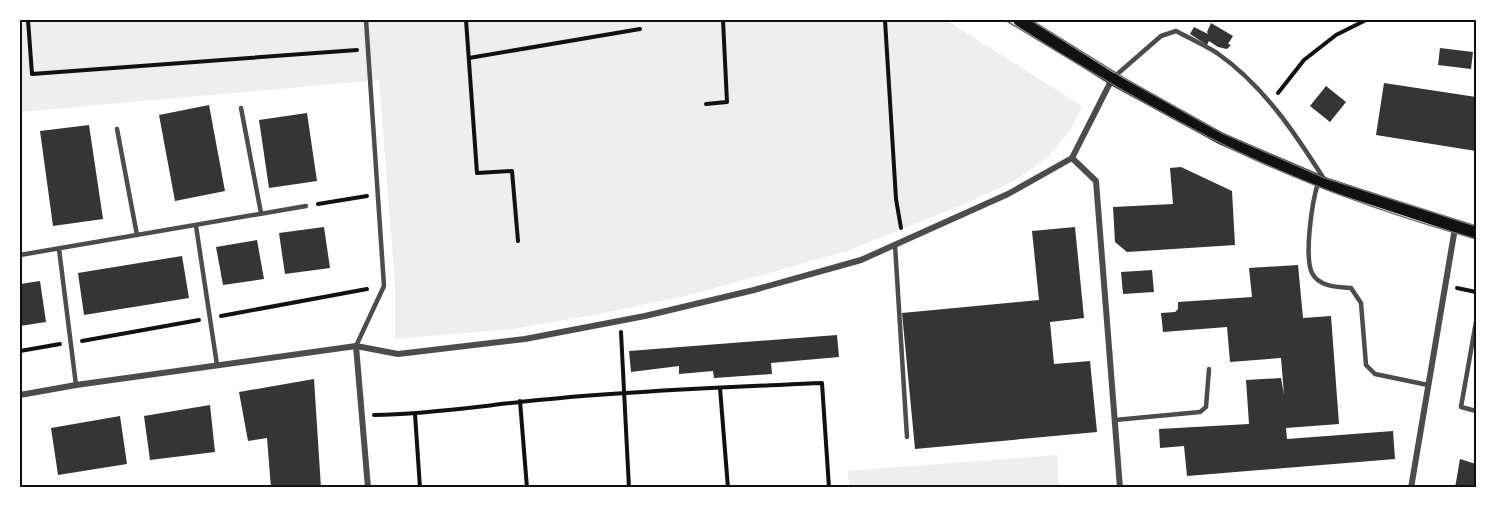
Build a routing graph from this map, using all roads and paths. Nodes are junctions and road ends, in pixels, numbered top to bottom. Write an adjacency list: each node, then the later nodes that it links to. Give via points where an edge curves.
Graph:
1 (28, 20): 9 (path, via 32,74)
2 (366, 20): 9 (lane)
3 (466, 20): 10 (path)
4 (723, 20): 12 (path, via 727,102)
5 (885, 20): 26 (path)
6 (1019, 20): 11 (main road)
7 (1366, 20): 13 (path, via 1336,35 1304,60)
8 (640, 30): 10 (path)
9 (368, 50): 18 (lane)
10 (469, 58): 25 (path, via 477,173 512,171)
11 (1112, 79): 13 (lane, via 1161,36 1176,31 1215,52 1245,75); 16 (street); 17 (main road, via 1222,139)
12 (706, 104)
13 (1270, 104): 17 (lane)
14 (241, 108): 20 (lane)
15 (117, 129): 24 (lane)
16 (1072, 158): 26 (street, via 1008,194); 44 (street, via 1096,181)
17 (1323, 182): 22 (main road); 36 (lane, via 1310,223 1312,274 1321,283 1351,288 1361,303 1366,365 1375,374)
18 (377, 194): 19 (path); 31 (lane, via 384,286)
19 (306, 206): 20 (lane)
20 (261, 213): 21 (lane)
21 (196, 226): 24 (lane); 33 (lane)
22 (1455, 228): 23 (main road); 36 (street)
23 (1476, 233)
24 (137, 235): 28 (lane)
25 (518, 241)
26 (903, 241): 27 (street)
27 (895, 245): 31 (street, via 861,260 754,290 585,328 398,354); 45 (lane)
28 (59, 249): 29 (lane); 35 (lane)
29 (20, 255)
30 (1476, 322): 41 (lane, via 1461,407)
31 (356, 346): 33 (street); 43 (street)
32 (622, 352): 38 (path)
33 (217, 365): 35 (street)
34 (1209, 369): 44 (lane, via 1206,407 1200,412)
35 (76, 385): 39 (street)
36 (1428, 385): 53 (street)
37 (720, 388): 38 (path); 46 (path, via 822,383); 51 (path)
38 (624, 392): 40 (path); 50 (path)
39 (20, 395)
40 (520, 401): 42 (path); 49 (path)
41 (1476, 411)
42 (415, 414): 43 (path); 48 (path)
43 (362, 415): 47 (street)
44 (1115, 420): 52 (street)
45 (907, 437)
46 (828, 487)
47 (368, 488)
48 (420, 488)
49 (527, 488)
50 (629, 488)
51 (728, 488)
52 (1120, 488)
53 (1411, 488)

